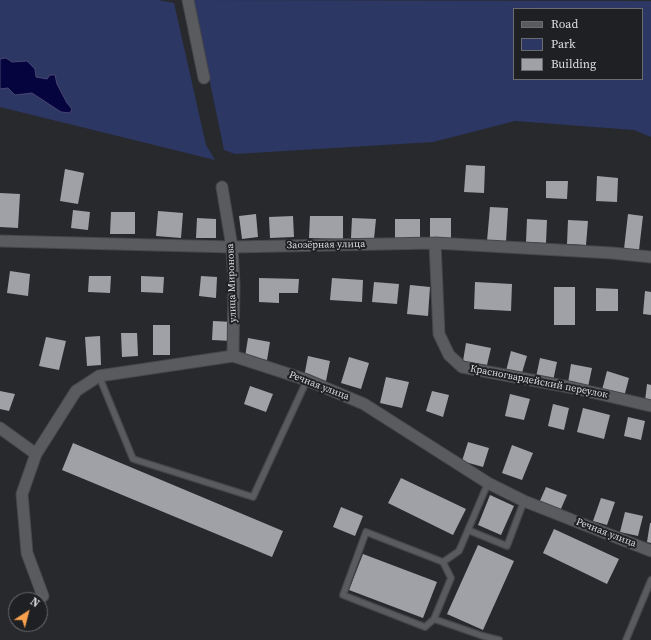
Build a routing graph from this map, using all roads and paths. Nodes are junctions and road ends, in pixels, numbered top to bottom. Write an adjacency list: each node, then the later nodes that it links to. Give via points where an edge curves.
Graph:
1 (188, 0): 2 (street)
2 (204, 78)
3 (222, 187): 6 (street, улица Миронова)
4 (0, 241): 6 (street, Заозёрная улица)
5 (435, 243): 6 (street, Заозёрная улица); 7 (street, Заозёрная улица); 11 (street, Красногвардейский переулок, via 439,334 449,355 462,367 574,388)
6 (232, 247): 8 (street, улица Миронова)
7 (651, 257)
8 (234, 356): 9 (street, Речная улица); 10 (street, Речная улица)
9 (99, 376): 10 (lane, via 133,460 253,497); 13 (street, Речная улица, via 76,391)
10 (307, 380): 14 (street, Речная улица, via 364,404)
11 (651, 406)
12 (0, 428): 13 (street)
13 (36, 454): 20 (street, Речная улица, via 22,494 27,553)
14 (488, 483): 15 (street, Речная улица); 16 (lane)
15 (524, 501): 16 (lane, via 507,546); 17 (street, Речная улица)
16 (468, 530): 18 (lane, via 459,551)
17 (651, 551)
18 (443, 562): 21 (lane, via 451,578); 21 (lane, via 366,532 343,595 425,627)
19 (651, 580): 23 (lane)
20 (42, 592)
21 (434, 619): 22 (lane)
22 (499, 640)
23 (626, 640)

